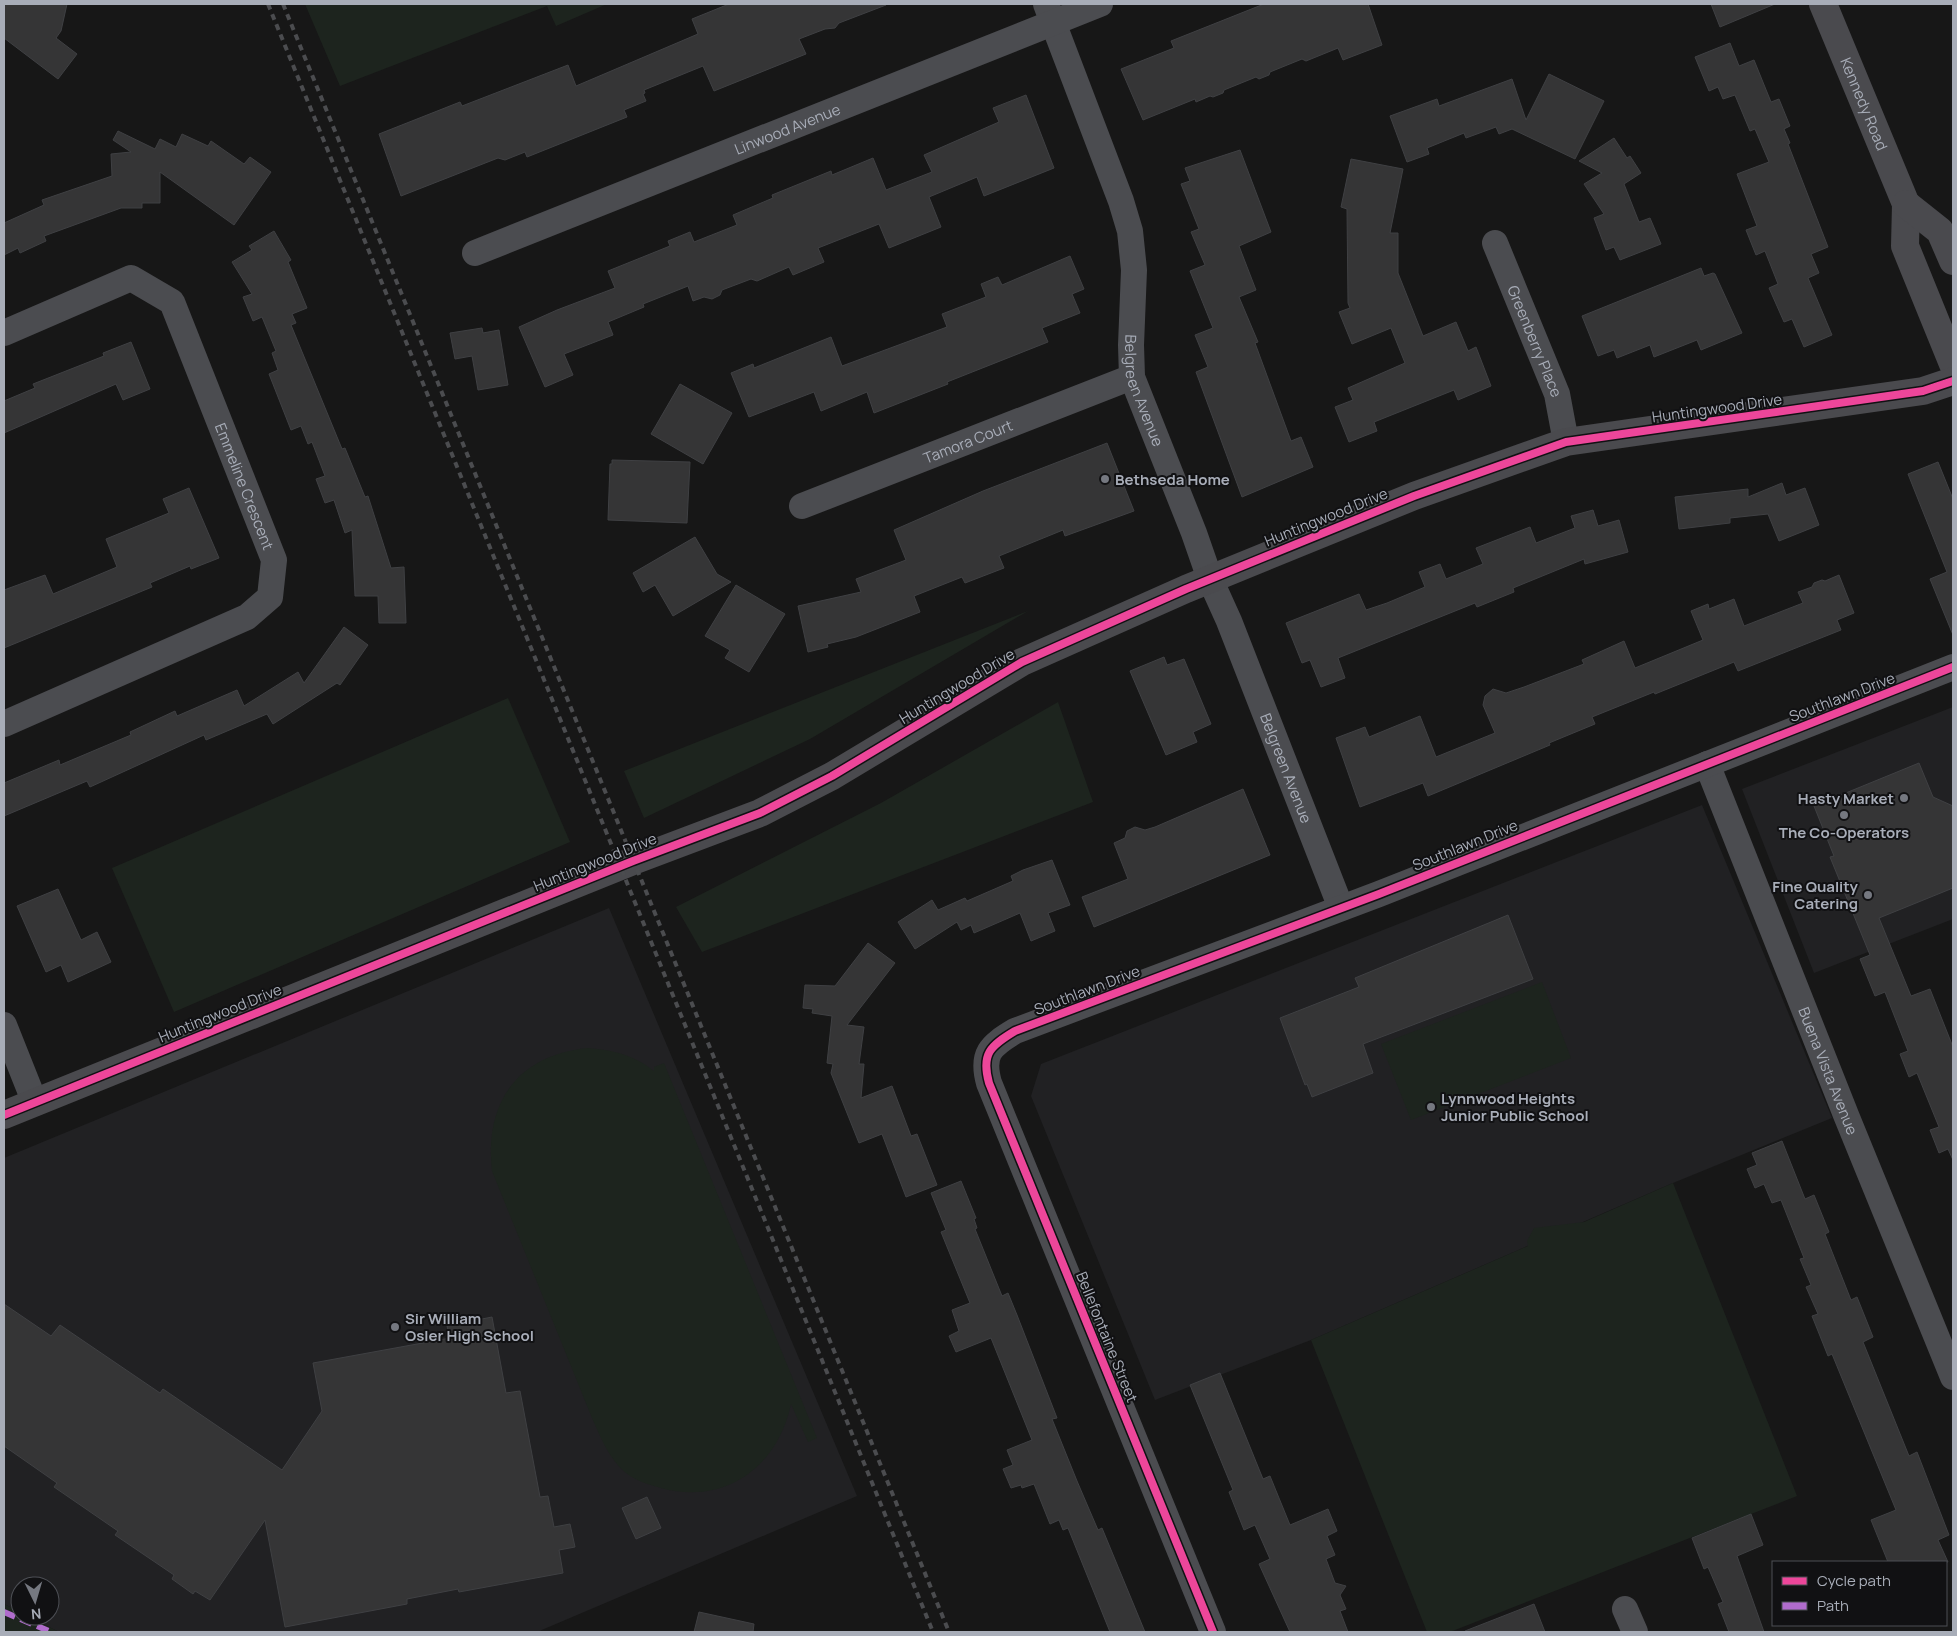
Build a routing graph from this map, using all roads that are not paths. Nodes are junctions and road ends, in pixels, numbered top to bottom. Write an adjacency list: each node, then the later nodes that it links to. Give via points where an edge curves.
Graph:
1 (1100, 4): 3 (street, Linwood Avenue)
2 (1823, 4): 4 (street, Kennedy Road)
3 (1049, 13): 6 (street, Linwood Avenue); 10 (street, Belgreen Avenue, via 1130,231 1134,270 1130,345)
4 (1906, 204): 7 (street, Kennedy Road, via 1940,231); 9 (street, Kennedy Road, via 1905,246)
5 (1495, 242): 12 (street, Greenberry Place, via 1557,394)
6 (475, 253)
7 (1953, 261)
8 (4, 333): 16 (street, Emmeline Crescent, via 131,278 172,302 274,560 270,597 247,617)
9 (1953, 364)
10 (1132, 378): 13 (street, Tamora Court); 14 (street, Belgreen Avenue)
11 (1953, 381): 12 (street, Huntingwood Drive, via 1923,391)
12 (1566, 442): 14 (street, Huntingwood Drive, via 1414,496)
13 (802, 506)
14 (1210, 579): 18 (street, Belgreen Avenue); 21 (street, Huntingwood Drive, via 1022,662 832,776 760,812)
15 (1953, 667): 17 (street, Southlawn Drive)
16 (4, 724)
17 (1706, 764): 18 (street, Southlawn Drive); 23 (street, Buena Vista Avenue)
18 (1341, 908): 20 (street, Southlawn Drive, via 1015,1031)
19 (4, 1025): 21 (street)
20 (989, 1051): 24 (street, Bellefontaine Street, via 984,1066 989,1083)
21 (35, 1103): 22 (street, Huntingwood Drive)
22 (4, 1115)
23 (1953, 1376)
24 (1213, 1632)

